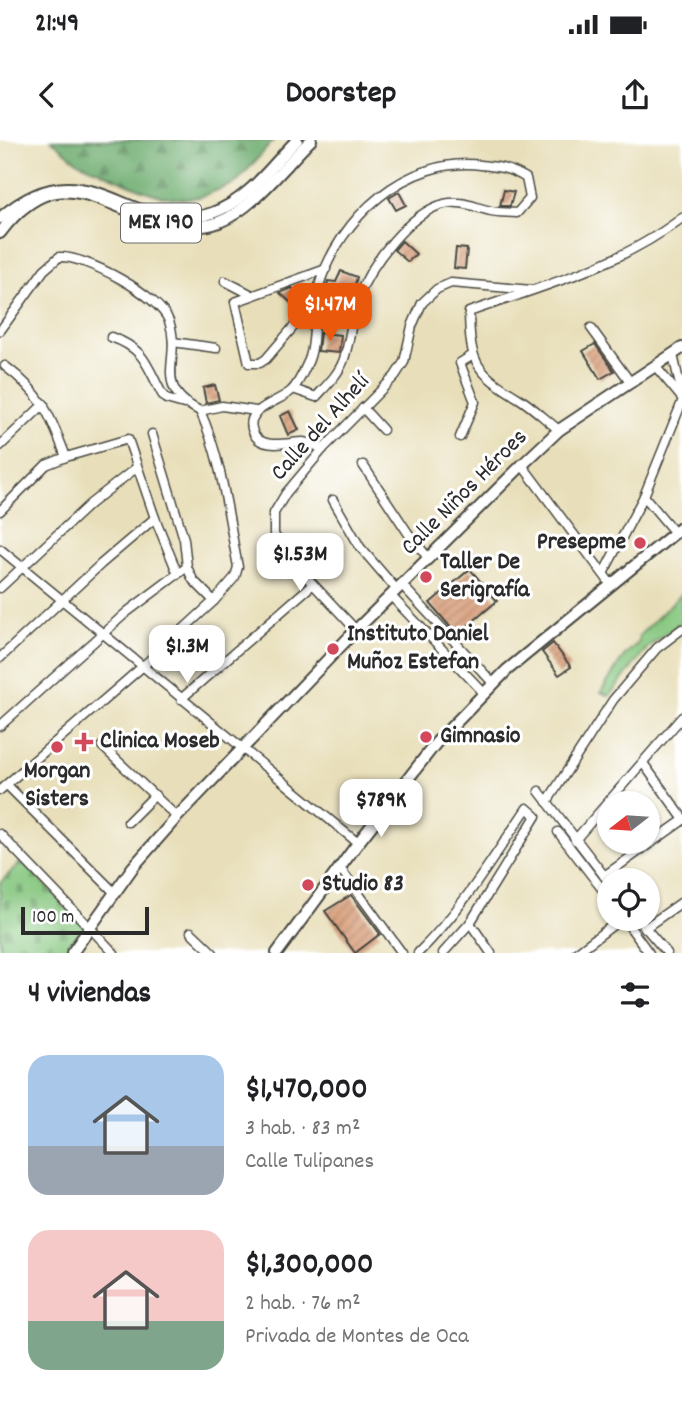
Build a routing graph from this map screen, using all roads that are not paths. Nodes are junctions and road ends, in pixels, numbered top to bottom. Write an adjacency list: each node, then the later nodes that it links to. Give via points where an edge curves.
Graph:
1 (297, 140): 3 (main road, MEX 190, via 243,196 209,214 193,217 155,211 100,185 57,180 18,198)
2 (311, 140): 5 (main road, MEX 190, via 257,196 218,223 200,227 154,221 76,190 45,194 30,202)
3 (0, 218)
4 (682, 218): 8 (street, via 655,239 588,271)
5 (0, 233)
6 (326, 269): 9 (street); 10 (street); 21 (street, via 338,243 365,209 398,183 436,167 471,164 511,169 526,178 530,198 517,213 469,203 444,204 420,214 373,267 359,296 344,360 336,374 316,397)
7 (225, 281): 9 (street)
8 (532, 289): 17 (street, via 469,312); 25 (street, Calle del Alhelí, via 451,283 437,289 422,303 400,369)
9 (251, 295): 10 (street, via 235,302 248,363 266,359 295,325)
10 (313, 317): 21 (street, via 311,358)
11 (591, 328): 20 (street)
12 (0, 331): 14 (street, via 51,262 67,257 106,270 154,303 169,322)
13 (111, 337): 24 (street, via 139,351 166,399)
14 (173, 342): 15 (street); 24 (street, via 173,387)
15 (216, 348)
16 (678, 352): 19 (main road, Calle Niños Héroes); 22 (street)
17 (473, 355): 29 (street, via 496,386); 31 (street, via 460,363 475,402)
18 (5, 366): 23 (street)
19 (656, 367): 20 (main road, Calle Niños Héroes); 22 (street)
20 (631, 383): 29 (main road, Calle Niños Héroes)
21 (293, 389): 27 (street)
22 (682, 398): 38 (street)
23 (44, 404): 32 (street); 34 (street)
24 (187, 404): 26 (street)
25 (363, 408): 28 (street); 33 (street, Calle del Alhelí)
26 (200, 411): 27 (street, via 222,406); 56 (street, via 215,452 238,567)
27 (256, 411): 33 (street, via 253,433 259,440 306,442)
28 (383, 430)
29 (559, 430): 36 (main road, Calle Niños Héroes)
30 (152, 434): 47 (street, via 184,539)
31 (460, 437)
32 (0, 446)
33 (323, 449): 50 (street, Calle del Alhelí, via 274,513 274,534)
34 (66, 457): 37 (street, via 128,439); 40 (street, via 46,465)
35 (363, 465): 45 (street)
36 (522, 465): 45 (main road, Calle Niños Héroes); 49 (street)
37 (136, 468): 41 (street); 46 (street)
38 (644, 496): 42 (street); 49 (street)
39 (334, 500): 54 (street, via 360,547)
40 (0, 511)
41 (155, 518): 48 (street); 55 (street)
42 (678, 530): 51 (main road)
43 (334, 545): 50 (street)
44 (0, 549): 46 (street)
45 (429, 559): 54 (main road, Calle Niños Héroes)
46 (22, 567): 53 (street); 55 (street)
47 (187, 567): 48 (street); 56 (street)
48 (177, 572): 59 (street)
49 (604, 572): 51 (street)
50 (302, 573): 52 (street, Calle del Alhelí)
51 (610, 583): 62 (main road)
52 (312, 585): 58 (street, Calle del Alhelí); 64 (street)
53 (0, 588)
54 (397, 590): 58 (main road, Calle Niños Héroes); 62 (street); 63 (street)
55 (62, 600): 59 (street); 60 (street)
56 (214, 601): 61 (street)
57 (682, 629): 73 (street, via 657,648 613,700)
58 (356, 630): 68 (main road, Calle Niños Héroes)
59 (104, 635): 61 (street); 66 (street)
60 (0, 657)
61 (142, 667): 64 (street); 70 (street)
62 (494, 683): 63 (main road)
63 (484, 693): 80 (main road, via 436,743)
64 (181, 699): 68 (street)
65 (682, 717): 69 (street)
66 (0, 726)
67 (102, 746): 72 (street)
68 (243, 747): 74 (main road, Calle Niños Héroes); 80 (street)
69 (643, 764): 75 (street); 79 (street)
70 (3, 788): 85 (street)
71 (539, 792): 73 (street)
72 (155, 795): 74 (street); 76 (street)
73 (547, 802): 79 (street)
74 (177, 817): 85 (main road, Calle Niños Héroes)
75 (682, 819): 83 (street)
76 (128, 822)
77 (558, 832): 84 (street)
78 (0, 834): 89 (street)
79 (575, 840): 82 (street)
80 (358, 843): 81 (main road)
81 (340, 868): 97 (main road); 98 (street)
82 (598, 868)
83 (621, 868)
84 (597, 882)
85 (115, 893): 89 (main road, Calle Niños Héroes)
86 (682, 902): 87 (street)
87 (660, 917)
88 (470, 923): 99 (street, via 536,816 527,808 465,897); 100 (street); 101 (street)
89 (91, 929): 94 (main road, Calle Niños Héroes); 95 (street)
90 (606, 931): 102 (street)
91 (632, 931): 103 (street)
92 (648, 931): 104 (street)
93 (191, 932): 96 (street)
94 (72, 953)
95 (114, 953)
96 (213, 953)
97 (276, 953)
98 (402, 953)
99 (418, 953)
100 (443, 953)
101 (491, 953)
102 (576, 953)
103 (649, 953)
104 (667, 953)

